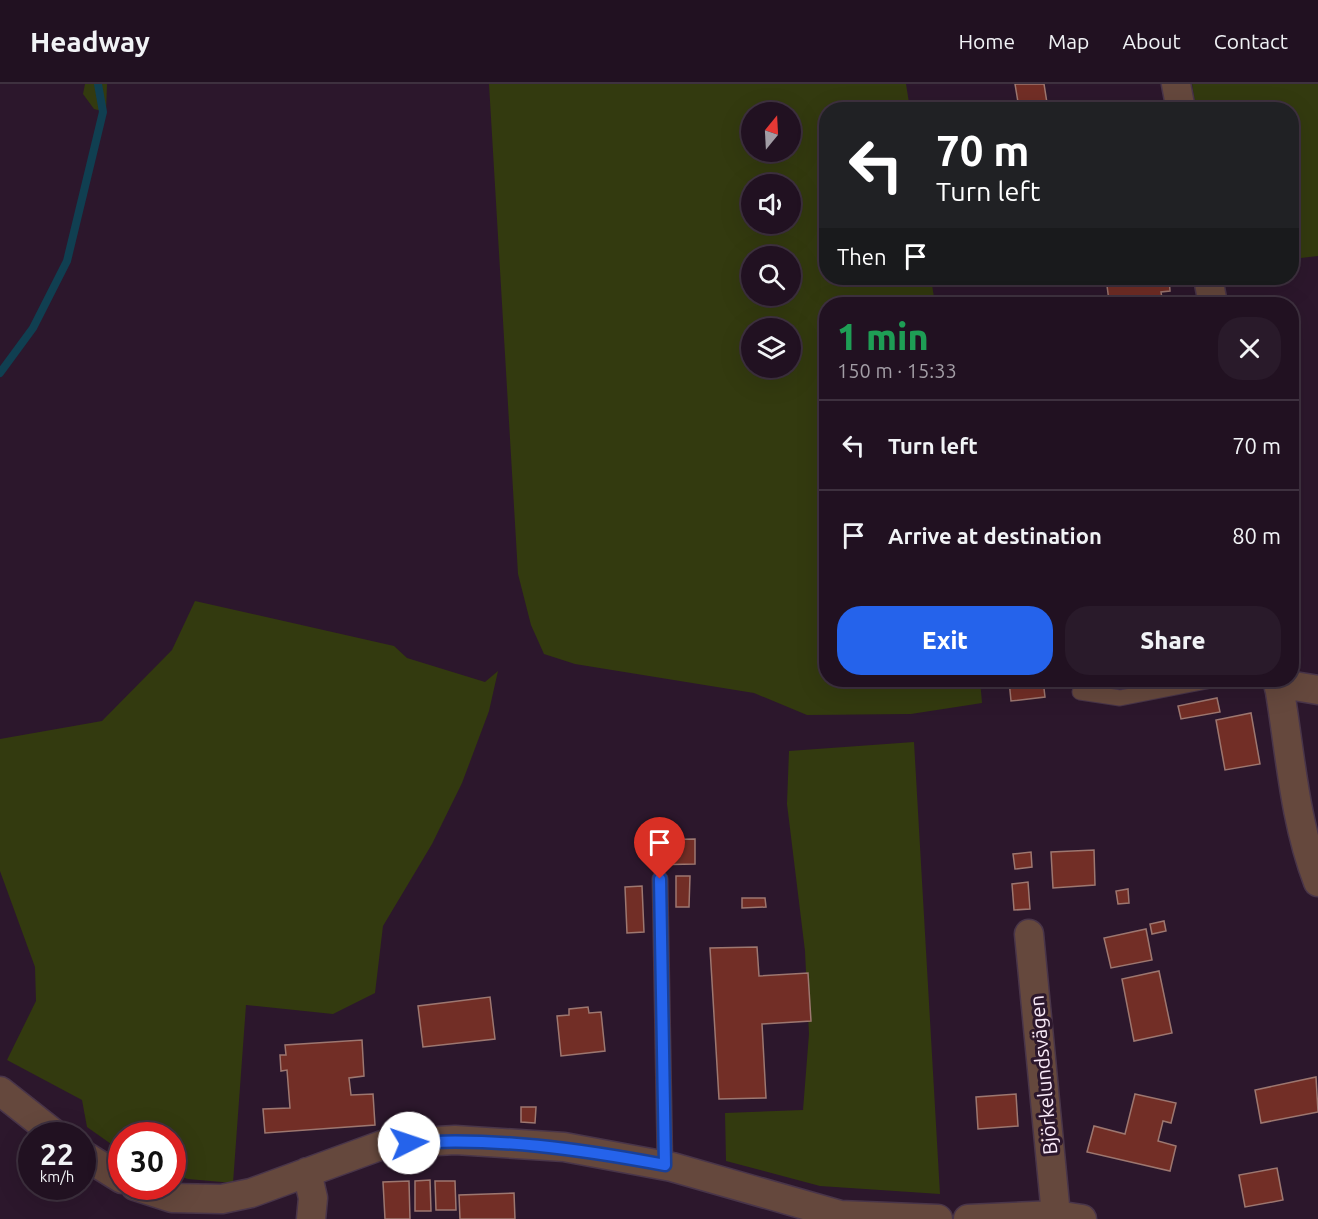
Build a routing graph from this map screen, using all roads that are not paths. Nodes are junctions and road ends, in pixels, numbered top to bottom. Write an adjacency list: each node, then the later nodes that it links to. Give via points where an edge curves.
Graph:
1 (1176, 84): 2 (street)
2 (1179, 102)
3 (1176, 687): 7 (lane, via 1120,698)
4 (1279, 687): 9 (street, via 1298,809 1307,854)
5 (1299, 687): 6 (street)
6 (1318, 690)
7 (1080, 692)
8 (660, 879): 13 (lane)
9 (1318, 882)
10 (1029, 934): 17 (street, Björkelundsvägen)
11 (0, 1091): 12 (street)
12 (39, 1122)
13 (665, 1165): 14 (street, via 564,1147 455,1140 385,1144); 16 (street)
14 (307, 1172): 15 (street, via 222,1199); 18 (street, via 313,1198)
15 (186, 1198)
16 (840, 1217): 19 (street)
17 (1069, 1217): 20 (street)
18 (311, 1219)
19 (938, 1219)
20 (968, 1219)

